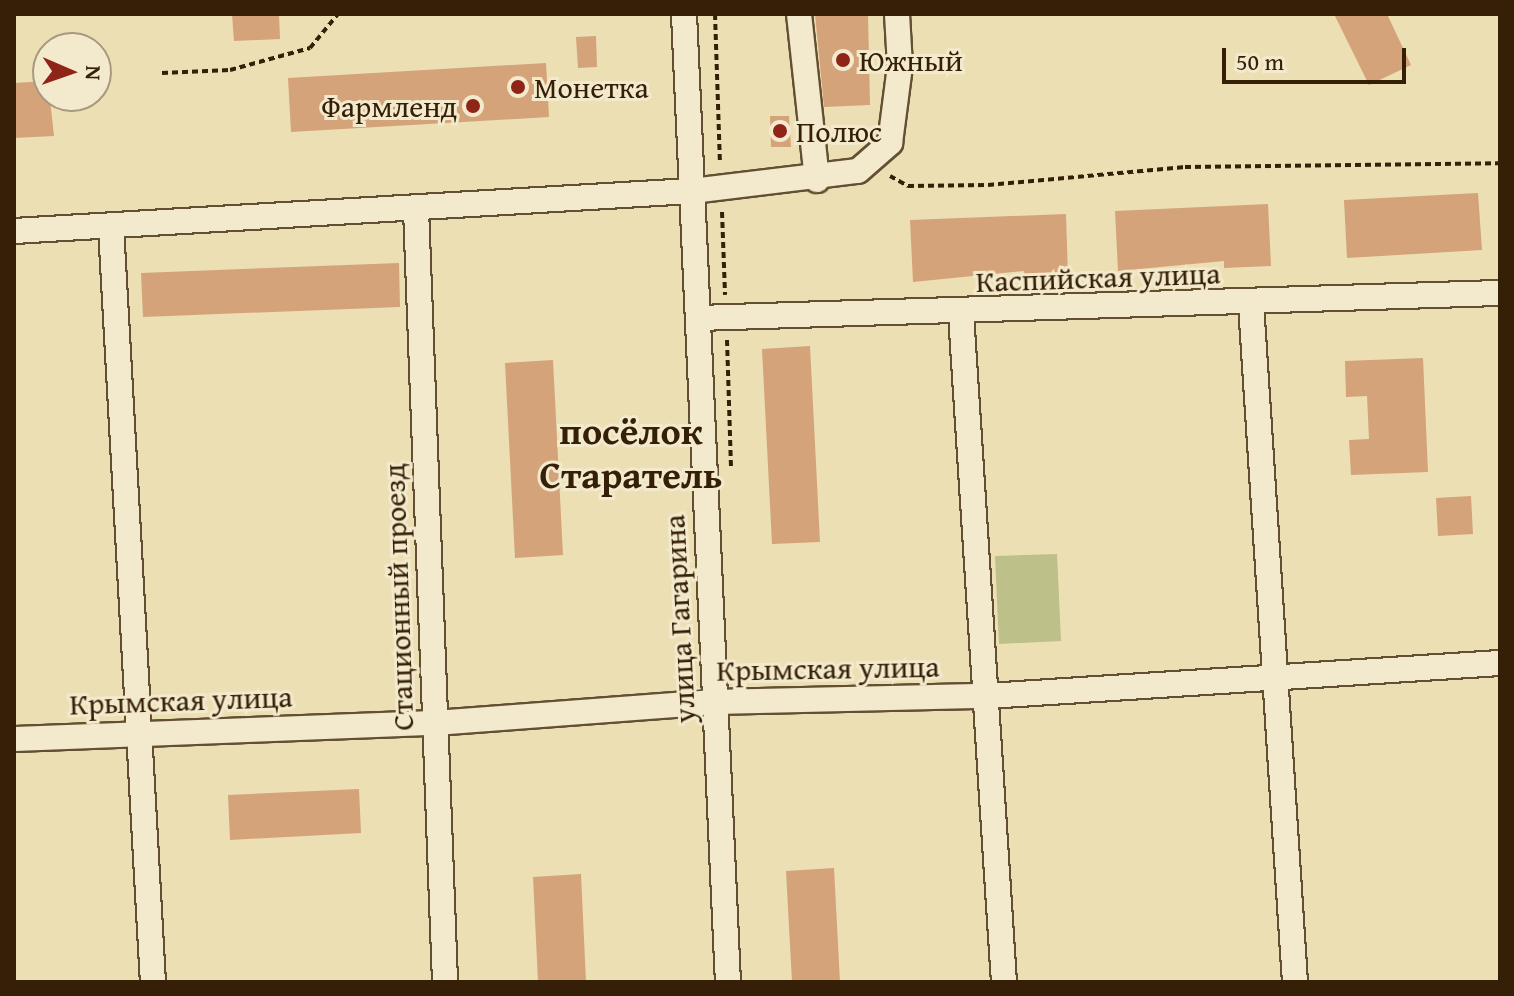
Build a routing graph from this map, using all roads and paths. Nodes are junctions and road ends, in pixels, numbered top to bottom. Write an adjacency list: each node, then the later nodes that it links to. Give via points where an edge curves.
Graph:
1 (338, 14): 5 (path, via 310,48 230,70)
2 (684, 14): 9 (street, улица Гагарина)
3 (799, 14): 8 (street)
4 (897, 14): 6 (street, via 897,112 890,143)
5 (162, 73)
6 (877, 158): 7 (path, via 908,186 1185,167); 8 (street, via 858,171)
7 (1500, 163)
8 (817, 180): 9 (street)
9 (692, 191): 10 (street); 16 (street, улица Гагарина)
10 (416, 209): 11 (street); 21 (street, Стационный проезд)
11 (111, 227): 12 (street); 22 (street)
12 (14, 231)
13 (1500, 293): 14 (street, Каспийская улица)
14 (1251, 304): 15 (street, Каспийская улица); 18 (street)
15 (961, 314): 16 (street, Каспийская улица); 19 (street)
16 (698, 318): 20 (street, улица Гагарина)
17 (1500, 663): 18 (street, Крымская улица)
18 (1273, 681): 19 (street, Крымская улица); 28 (street)
19 (988, 696): 20 (street, Крымская улица); 27 (street)
20 (714, 702): 21 (street, Крымская улица); 26 (street, улица Гагарина)
21 (435, 723): 22 (street, Крымская улица); 25 (street, Стационный проезд)
22 (142, 734): 23 (street, Крымская улица); 24 (street)
23 (14, 739)
24 (153, 982)
25 (445, 982)
26 (728, 982)
27 (1004, 982)
28 (1295, 982)

